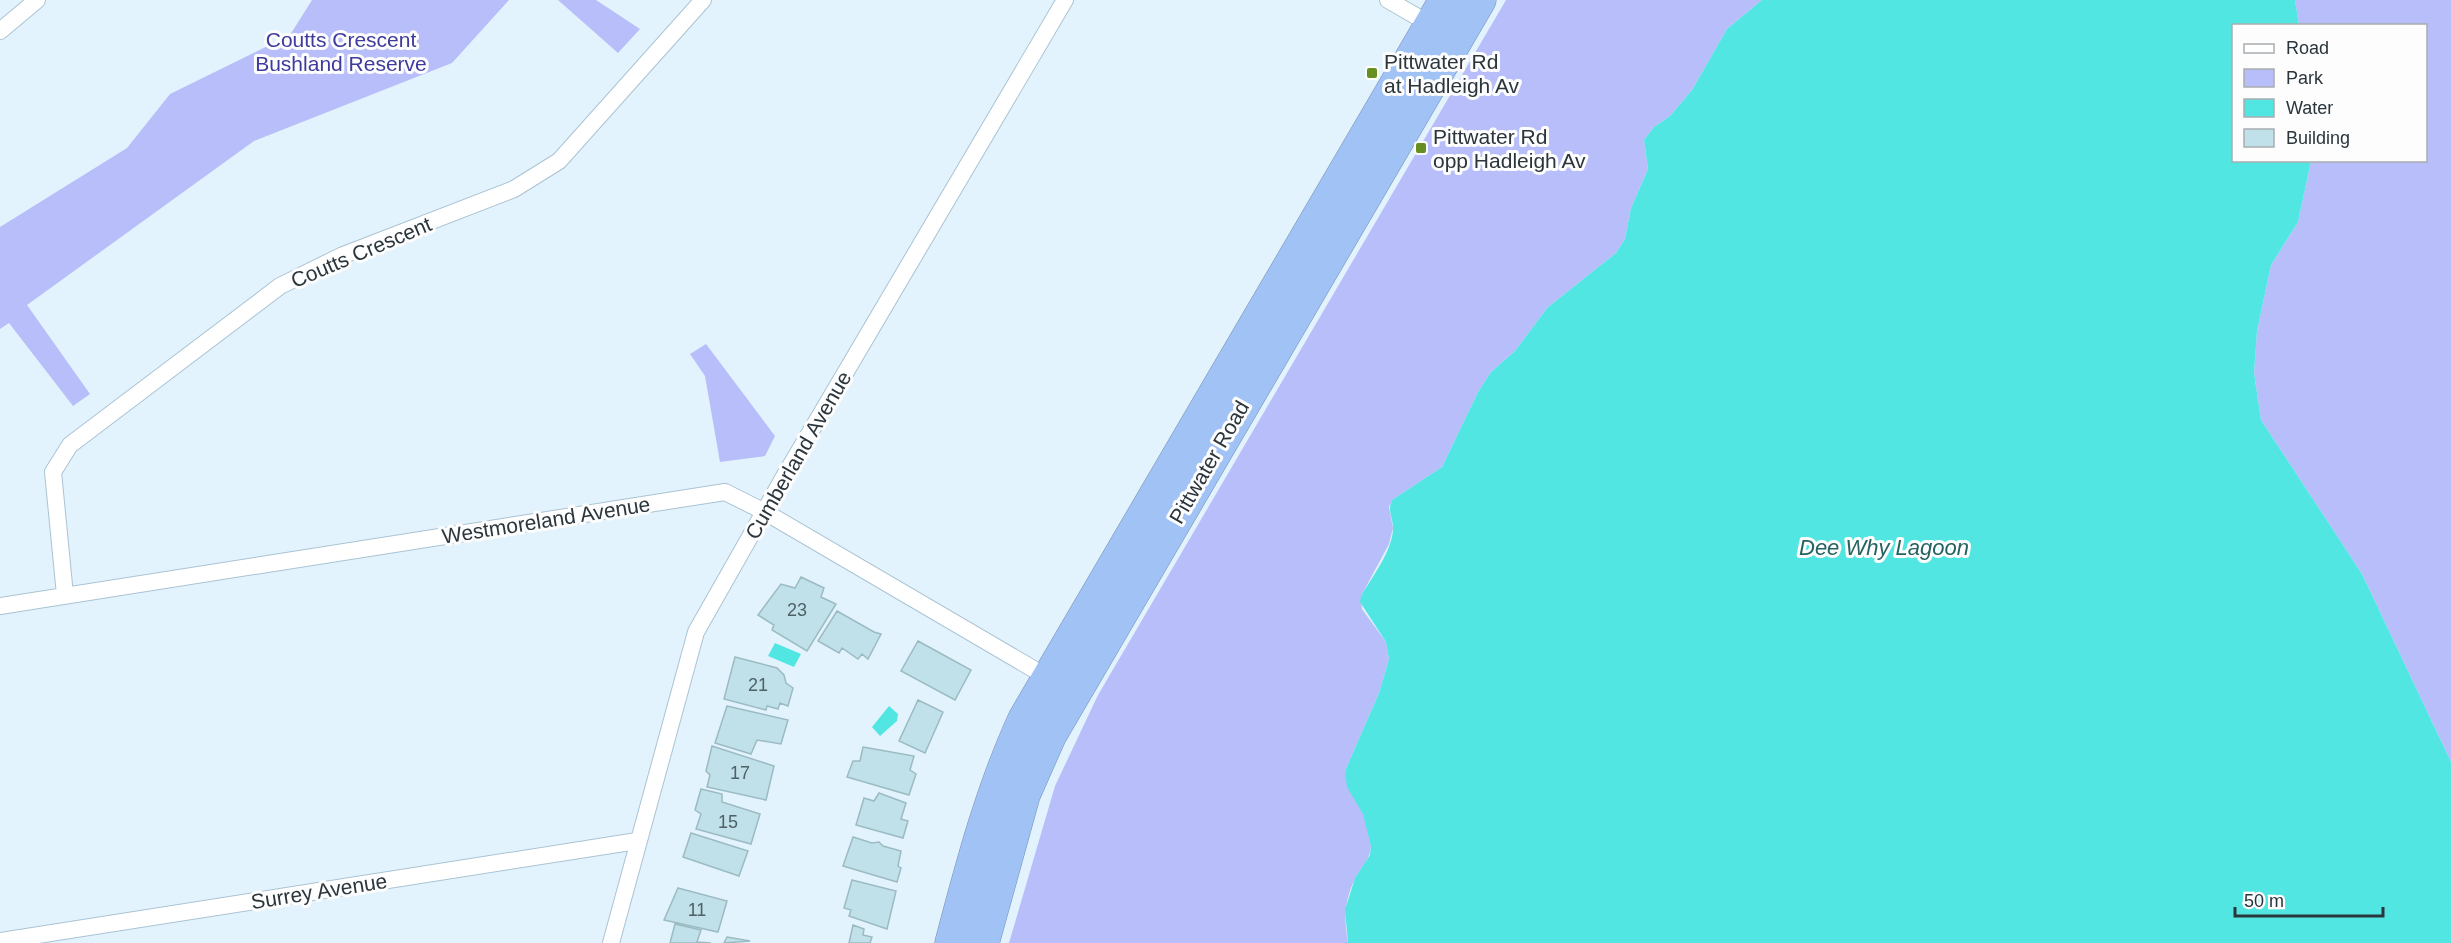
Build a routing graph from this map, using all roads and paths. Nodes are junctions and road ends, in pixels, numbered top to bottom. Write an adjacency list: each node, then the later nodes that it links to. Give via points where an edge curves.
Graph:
1 (37, 0): 7 (street)
2 (703, 0): 9 (street, Coutts Crescent, via 559,161 514,189 341,256 280,286 70,445 53,472)
3 (1065, 0): 8 (street, Cumberland Avenue)
4 (1388, 0): 6 (street)
5 (1480, 0): 6 (highway, Pittwater Road)
6 (1444, 21): 11 (highway, Pittwater Road); 16 (highway, Pittwater Road, via 1050,736 1024,795)
7 (0, 31)
8 (765, 512): 9 (street, Westmoreland Avenue, via 725,492); 11 (street, Westmoreland Avenue); 12 (street, Cumberland Avenue, via 696,632)
9 (65, 595): 10 (street, Westmoreland Avenue)
10 (0, 606)
11 (1047, 677): 15 (highway, Pittwater Road, via 1004,763)
12 (637, 842): 13 (street, Surrey Avenue); 14 (street, Cumberland Avenue)
13 (0, 941)
14 (610, 943)
15 (951, 943)
16 (983, 943)

